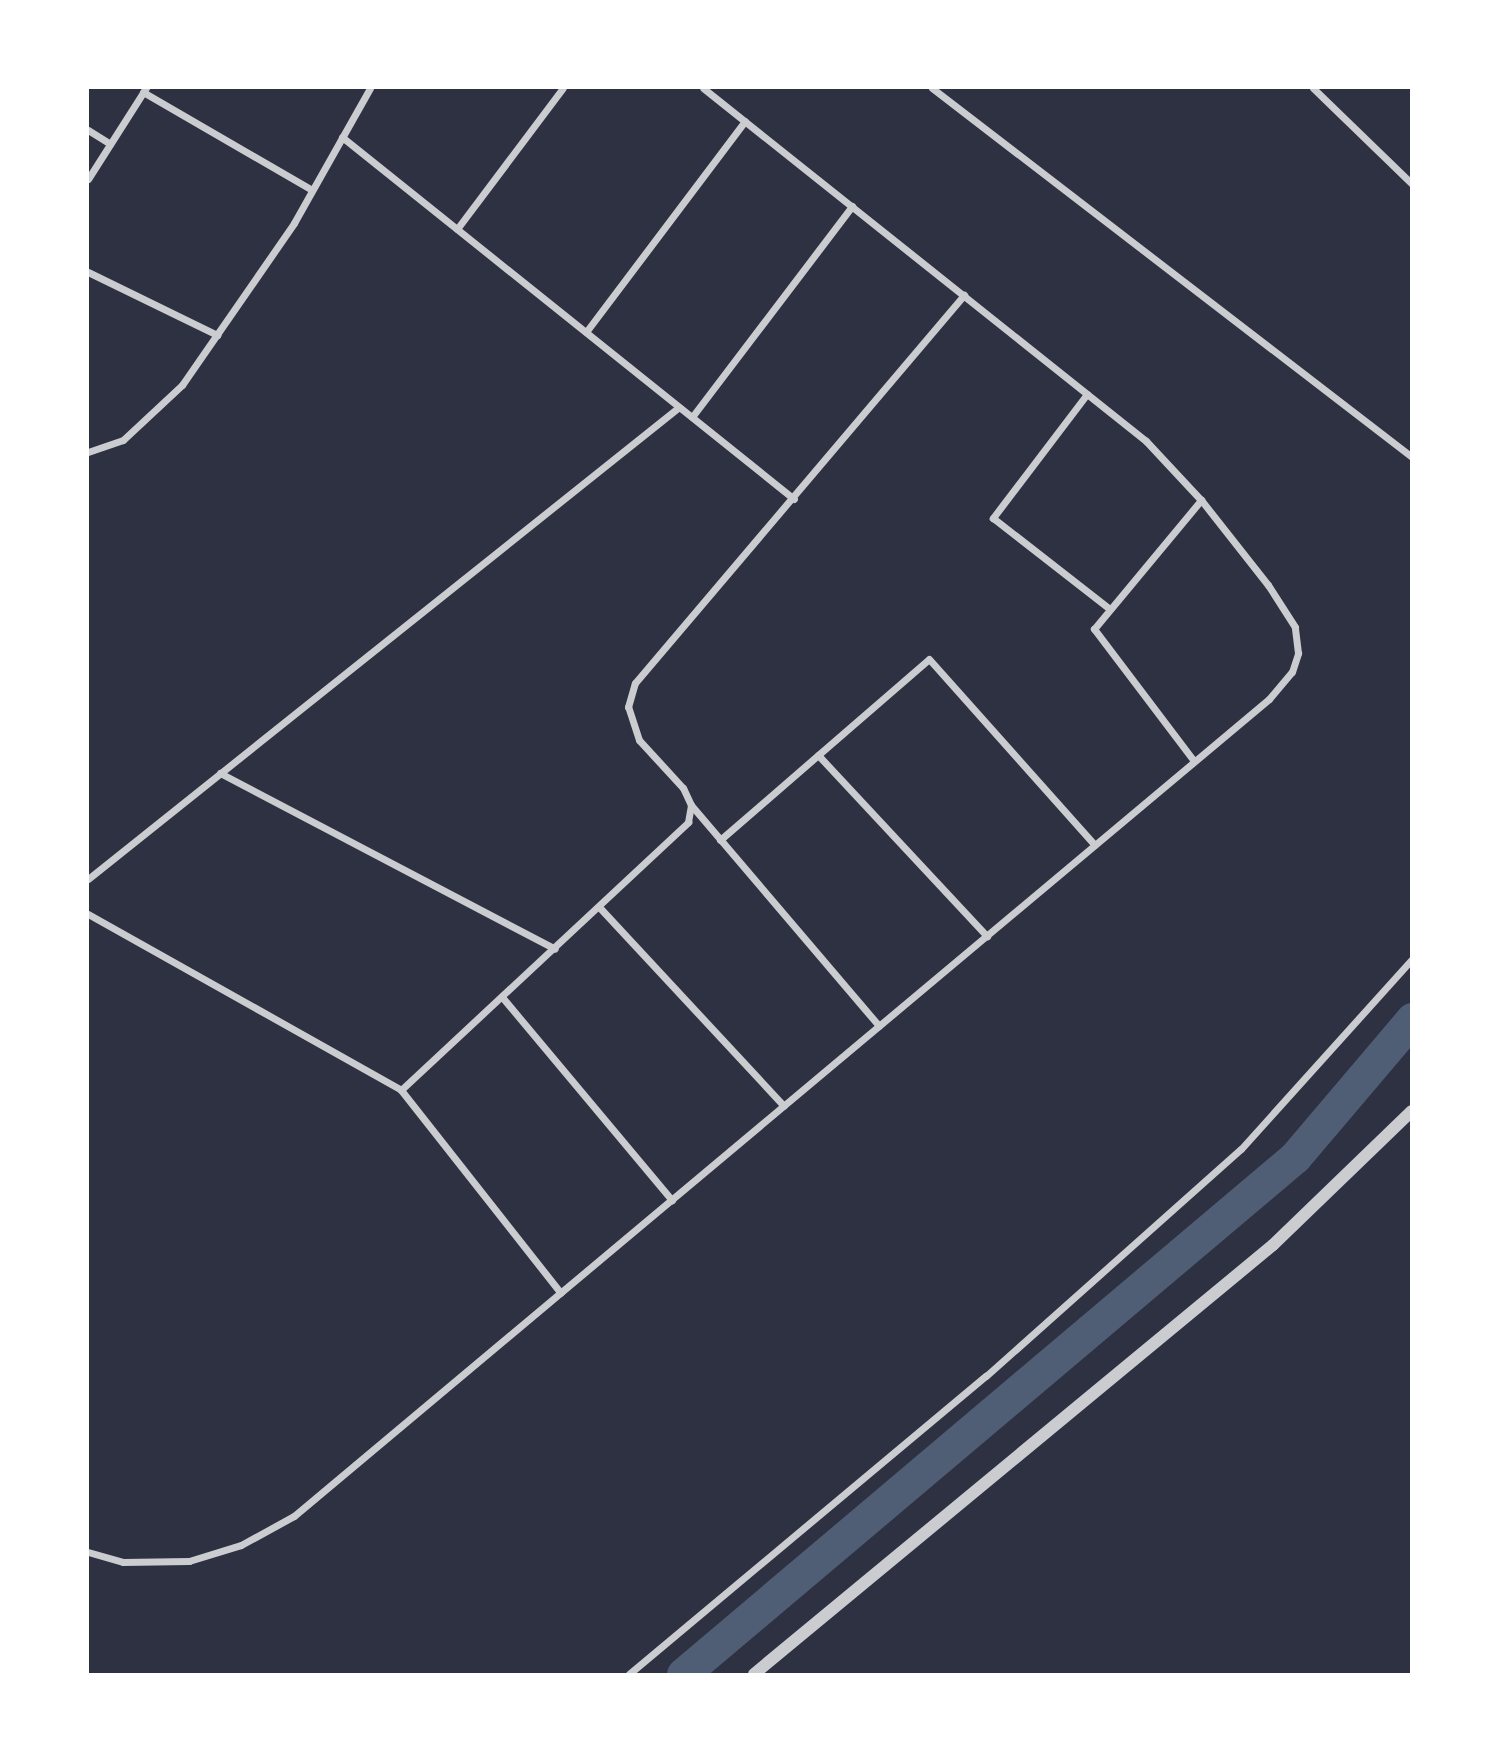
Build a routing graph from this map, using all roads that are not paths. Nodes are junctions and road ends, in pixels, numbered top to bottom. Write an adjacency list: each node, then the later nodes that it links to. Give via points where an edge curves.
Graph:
1 (370, 88): 9 (street)
2 (563, 88): 15 (street)
3 (703, 88): 7 (street)
4 (932, 88): 24 (street)
5 (1313, 88): 12 (street)
6 (145, 90): 10 (street); 13 (street)
7 (745, 121): 14 (street); 18 (street)
8 (88, 130): 10 (street)
9 (342, 137): 13 (street); 15 (street)
10 (110, 144): 11 (street)
11 (88, 179)
12 (1412, 184)
13 (312, 190): 19 (street)
14 (852, 206): 17 (street); 22 (street)
15 (457, 229): 18 (street)
16 (88, 272): 19 (street)
17 (964, 295): 20 (street); 25 (street)
18 (586, 332): 21 (street)
19 (217, 335): 23 (street, via 182,385 123,440)
20 (1087, 394): 26 (street, via 1146,441); 27 (street, via 993,518)
21 (679, 407): 22 (street); 30 (street)
22 (692, 417): 25 (street)
23 (88, 452)
24 (1412, 457)
25 (794, 499): 31 (street, via 635,683 628,707 639,740 683,789)
26 (1201, 499): 27 (street); 29 (street, via 1282,606 1294,626 1298,653 1292,671 1269,699)
27 (1110, 609): 29 (street, via 1094,629)
28 (818, 755): 32 (street); 33 (street, via 929,659); 37 (street)
29 (1194, 761): 33 (street)
30 (220, 774): 34 (street); 38 (street)
31 (691, 806): 32 (street); 35 (street, via 688,822)
32 (720, 840): 41 (street)
33 (1095, 845): 37 (street)
34 (88, 879)
35 (600, 908): 38 (street); 43 (street)
36 (88, 914): 42 (street)
37 (987, 936): 41 (street)
38 (555, 949): 40 (street)
39 (1412, 959): 48 (street, via 1241,1149 986,1376)
40 (502, 997): 42 (street); 45 (street)
41 (879, 1026): 43 (street)
42 (401, 1090): 46 (street)
43 (784, 1106): 45 (street)
44 (1412, 1111): 49 (street, via 1273,1245)
45 (672, 1200): 46 (street)
46 (561, 1293): 47 (street, via 294,1516 242,1545 190,1561 123,1562)
47 (88, 1552)
48 (629, 1675)
49 (754, 1675)

